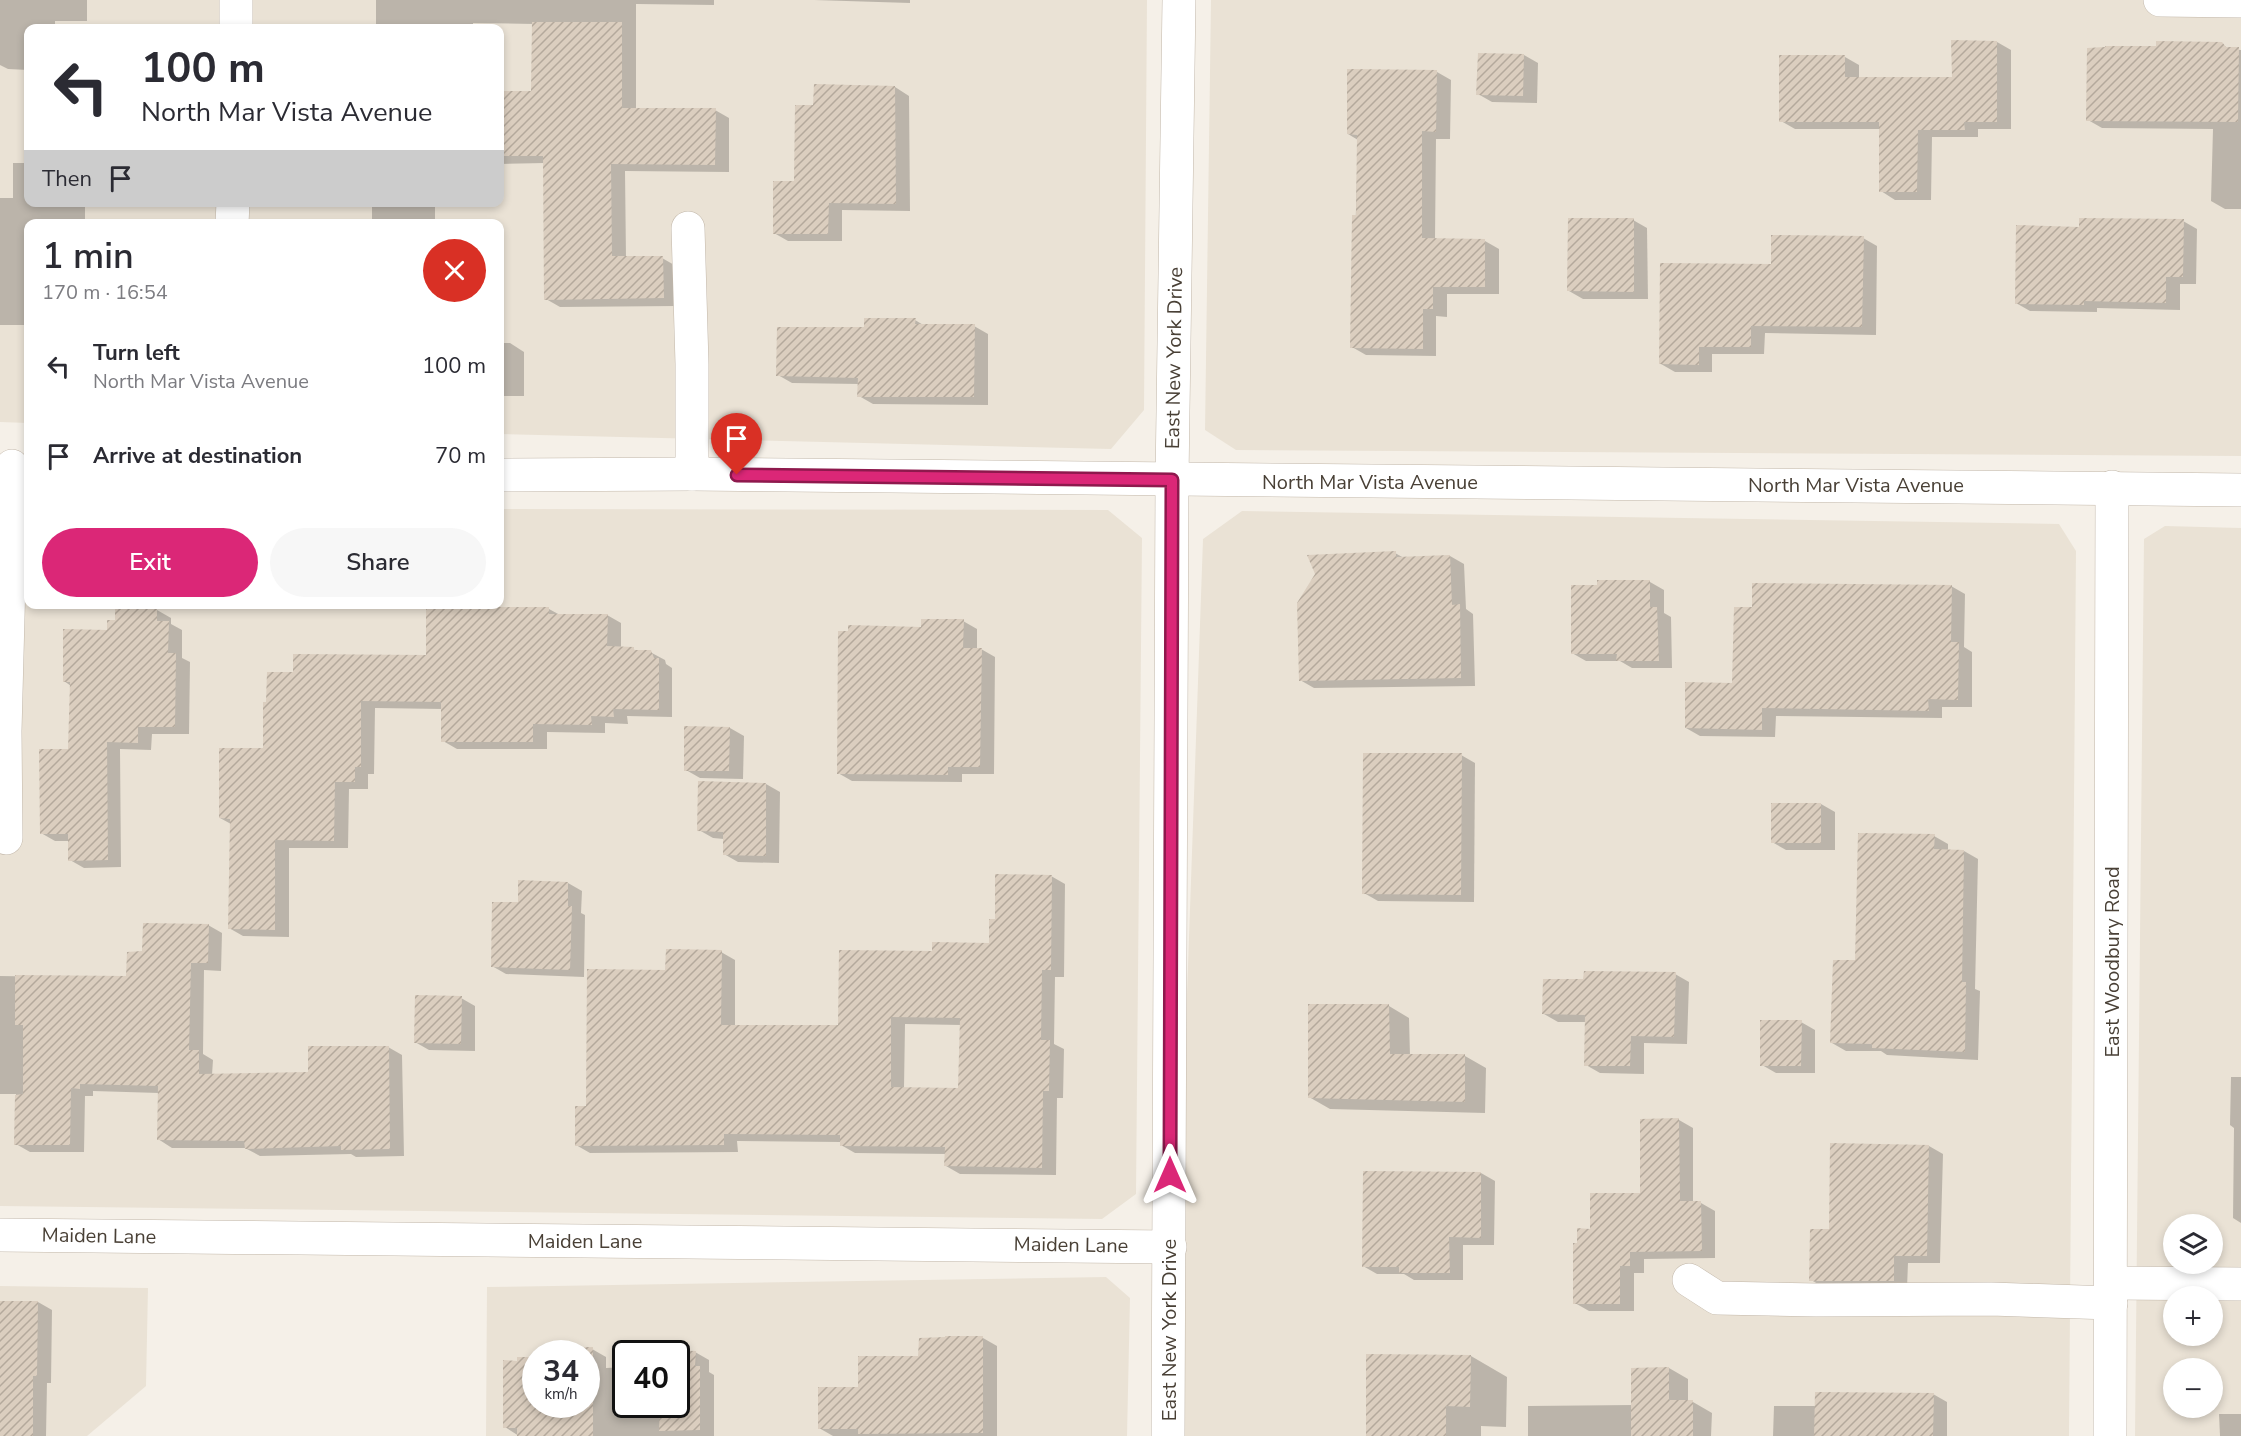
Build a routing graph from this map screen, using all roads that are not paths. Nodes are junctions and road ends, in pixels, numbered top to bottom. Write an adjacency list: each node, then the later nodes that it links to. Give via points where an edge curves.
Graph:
1 (236, 0): 5 (street)
2 (1179, 0): 10 (street, East New York Drive)
3 (2160, 0): 4 (street)
4 (2241, 2)
5 (236, 24)
6 (688, 228): 8 (street)
7 (14, 466): 13 (street, via 5,731)
8 (692, 474): 9 (street, North Mar Vista Avenue); 10 (street, North Mar Vista Avenue)
9 (504, 475)
10 (1172, 480): 11 (street, North Mar Vista Avenue); 15 (street, East New York Drive)
11 (2112, 487): 12 (street, North Mar Vista Avenue); 18 (street, East Woodbury Road)
12 (2241, 490)
13 (6, 838)
14 (0, 1235): 15 (street, Maiden Lane)
15 (1170, 1247): 19 (street, East New York Drive)
16 (1689, 1280): 18 (street, via 1717,1298 1991,1299)
17 (2241, 1284): 18 (street)
18 (2111, 1293): 20 (street, East Woodbury Road)
19 (1168, 1436)
20 (2110, 1436)

